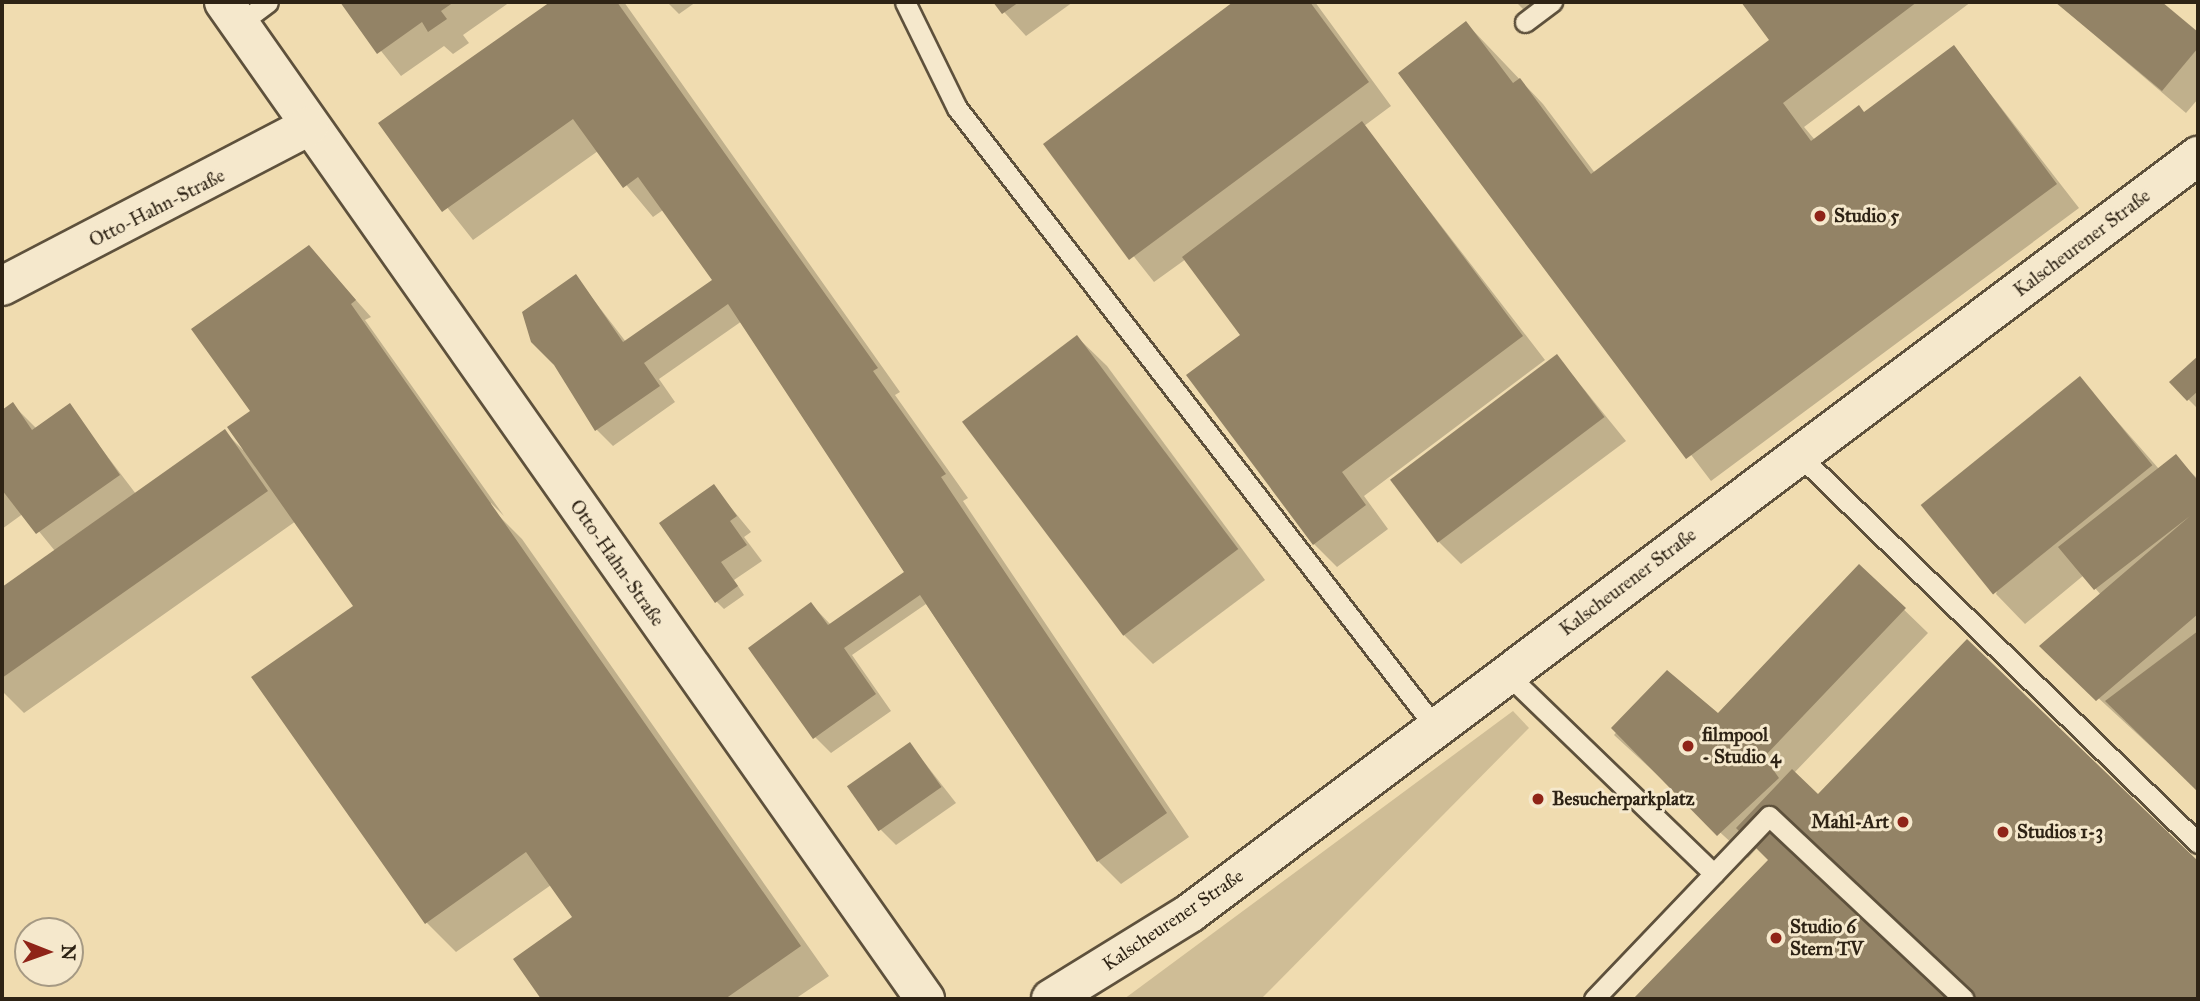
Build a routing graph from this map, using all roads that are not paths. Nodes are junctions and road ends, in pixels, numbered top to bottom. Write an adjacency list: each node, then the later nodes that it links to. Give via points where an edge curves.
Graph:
1 (905, 2): 10 (lane, via 957,107)
2 (1552, 2): 4 (lane)
3 (244, 9): 5 (street, Otto-Hahn-Straße)
4 (1525, 22)
5 (309, 126): 7 (street, Otto-Hahn-Straße); 13 (street, Otto-Hahn-Straße)
6 (2198, 156): 8 (street, Kalscheurener Straße)
7 (2, 286)
8 (1798, 454): 9 (street, Kalscheurener Straße); 11 (lane)
9 (1506, 673): 10 (street, Kalscheurener Straße); 12 (lane)
10 (1436, 727): 14 (street, Kalscheurener Straße, via 1190,913)
11 (2198, 843)
12 (1714, 873): 15 (lane); 16 (lane, via 1769,816)
13 (925, 999)
14 (1051, 999)
15 (1594, 999)
16 (1964, 999)

